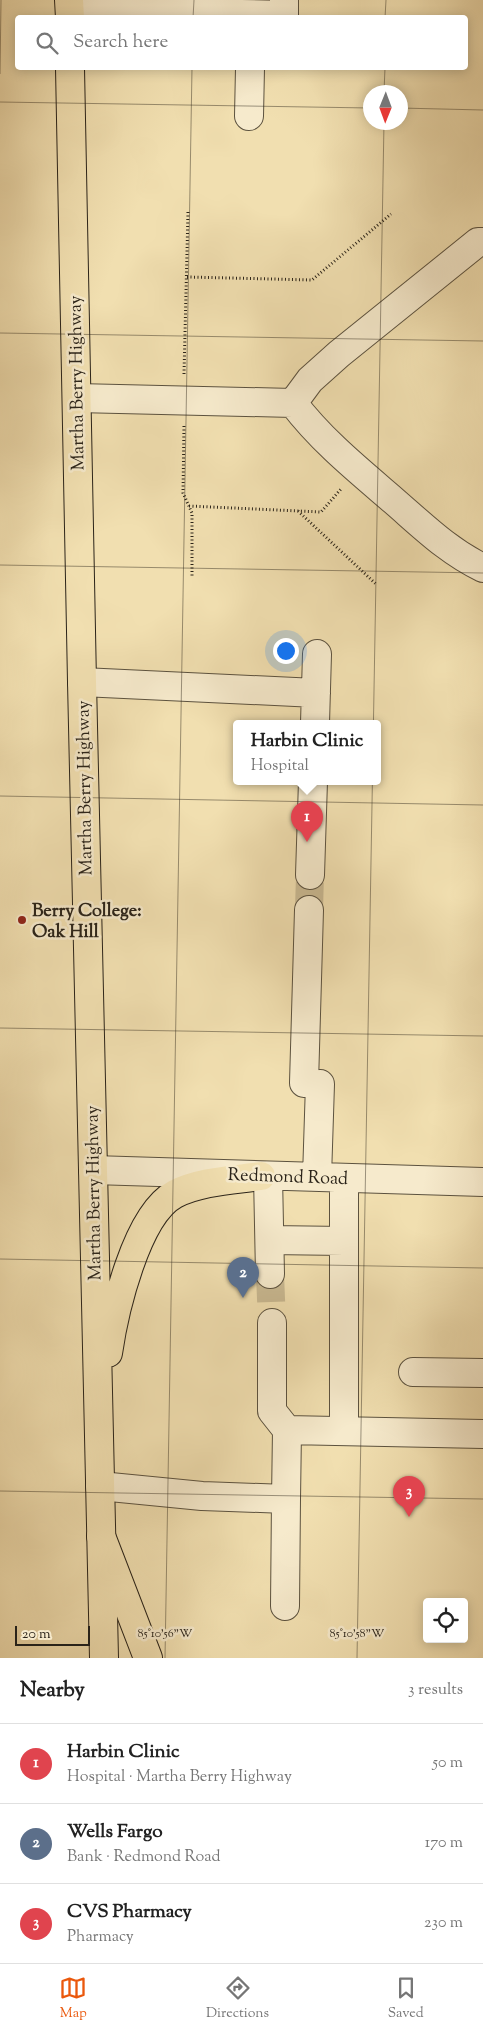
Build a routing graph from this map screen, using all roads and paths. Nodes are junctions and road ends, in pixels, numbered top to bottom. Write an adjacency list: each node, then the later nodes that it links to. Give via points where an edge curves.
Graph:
1 (284, 0): 4 (street, via 284,14)
2 (70, 9): 3 (street)
3 (225, 15)
4 (268, 15)
5 (70, 70): 11 (main road, Martha Berry Highway)
6 (250, 70): 7 (street)
7 (249, 116)
8 (391, 214): 10 (path, via 312,280)
9 (483, 242): 12 (street, via 478,242 339,354 310,380)
10 (187, 277)
11 (77, 398): 12 (street); 19 (main road, Martha Berry Highway)
12 (293, 403): 13 (street, via 310,426)
13 (357, 469): 15 (path, via 321,512); 16 (street, via 453,552)
14 (190, 506): 15 (path)
15 (297, 510): 17 (path)
16 (483, 568)
17 (377, 585)
18 (317, 654): 20 (street)
19 (82, 682): 20 (street); 25 (main road, Martha Berry Highway)
20 (316, 693): 21 (street)
21 (315, 720)
22 (313, 785): 23 (street)
23 (310, 875)
24 (309, 910): 27 (street)
25 (93, 1170): 26 (street, Redmond Road); 36 (main road, Martha Berry Highway)
26 (264, 1176): 27 (street, Redmond Road); 30 (street); 36 (main road, via 197,1187 173,1195 143,1231 115,1320)
27 (317, 1178): 28 (street, Redmond Road)
28 (344, 1178): 29 (street, Redmond Road); 31 (street)
29 (483, 1182)
30 (270, 1240): 31 (street); 32 (street)
31 (344, 1241): 38 (street)
32 (270, 1274)
33 (272, 1323): 37 (street, via 272,1411)
34 (413, 1372): 35 (street)
35 (483, 1373)
36 (98, 1424): 40 (main road, Martha Berry Highway)
37 (288, 1430): 38 (street); 41 (street)
38 (344, 1431): 39 (street)
39 (483, 1434)
40 (100, 1486): 41 (street, via 202,1496); 42 (main road, Martha Berry Highway)
41 (286, 1499): 43 (street)
42 (101, 1536): 44 (main road, Martha Berry Highway); 45 (main road)
43 (286, 1606)
44 (104, 1658)
45 (148, 1658)

